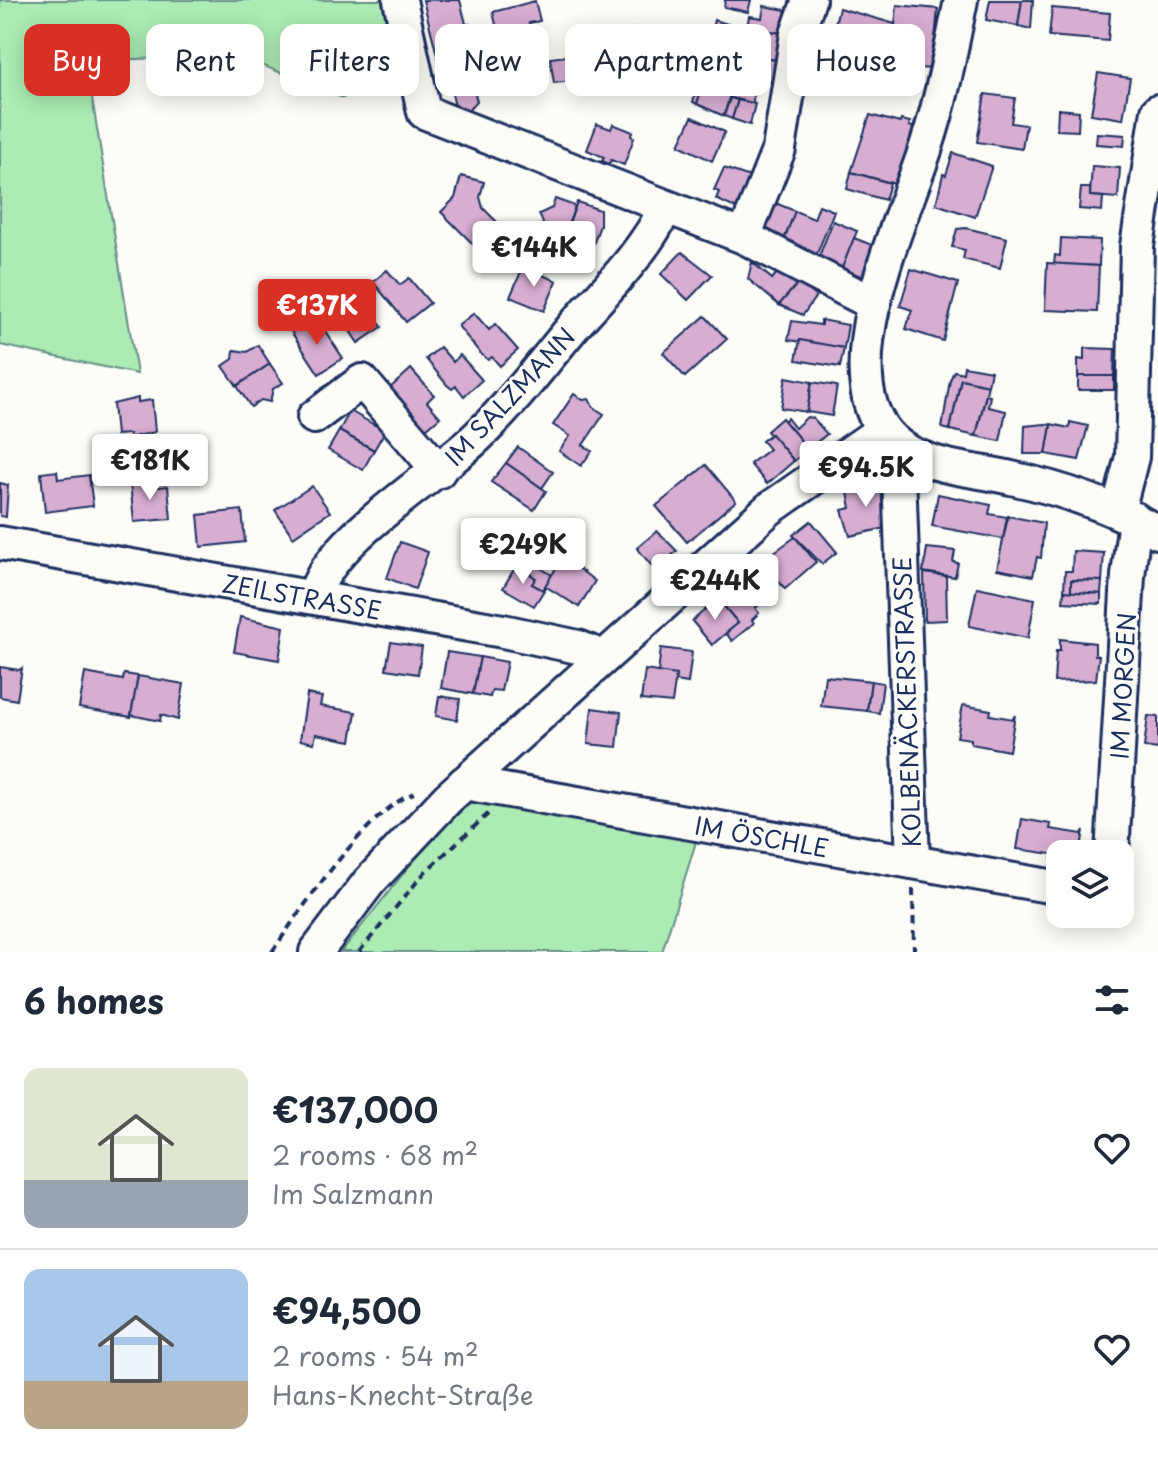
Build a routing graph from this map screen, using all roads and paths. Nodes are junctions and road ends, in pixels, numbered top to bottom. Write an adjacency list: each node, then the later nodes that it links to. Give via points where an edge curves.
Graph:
1 (400, 0): 5 (street, via 424,112)
2 (809, 0): 6 (street, via 797,34 779,149)
3 (961, 0): 8 (street, KOLBENÄCKERSTRASSE, via 933,126)
4 (1158, 111): 7 (street, IM MORGEN)
5 (666, 207): 6 (street); 11 (street, IM SALZMANN, via 633,258 497,416)
6 (744, 237): 8 (street)
7 (1148, 246): 12 (street, IM MORGEN, via 1132,457)
8 (874, 304): 10 (street, KOLBENÄCKERSTRASSE, via 867,393 874,419)
9 (314, 417): 11 (street, IM SALZMANN, via 371,374)
10 (890, 438): 12 (street, via 922,458 1047,487); 15 (street, via 769,509); 19 (street, KOLBENÄCKERSTRASSE)
11 (439, 471): 14 (street, IM SALZMANN, via 330,562)
12 (1137, 521): 18 (street, IM MORGEN, via 1128,576)
13 (0, 543): 14 (street, ZEILSTRASSE)
14 (314, 597): 15 (street, ZEILSTRASSE, via 547,640)
15 (603, 657): 16 (street)
16 (464, 783): 17 (street, IM ÖSCHLE); 21 (street, via 369,882)
17 (510, 792): 19 (street, IM ÖSCHLE); 22 (path, via 425,872)
18 (1113, 840)
19 (913, 862): 20 (street, IM ÖSCHLE); 23 (path)
20 (1046, 886)
21 (316, 952)
22 (359, 952)
23 (914, 952)

